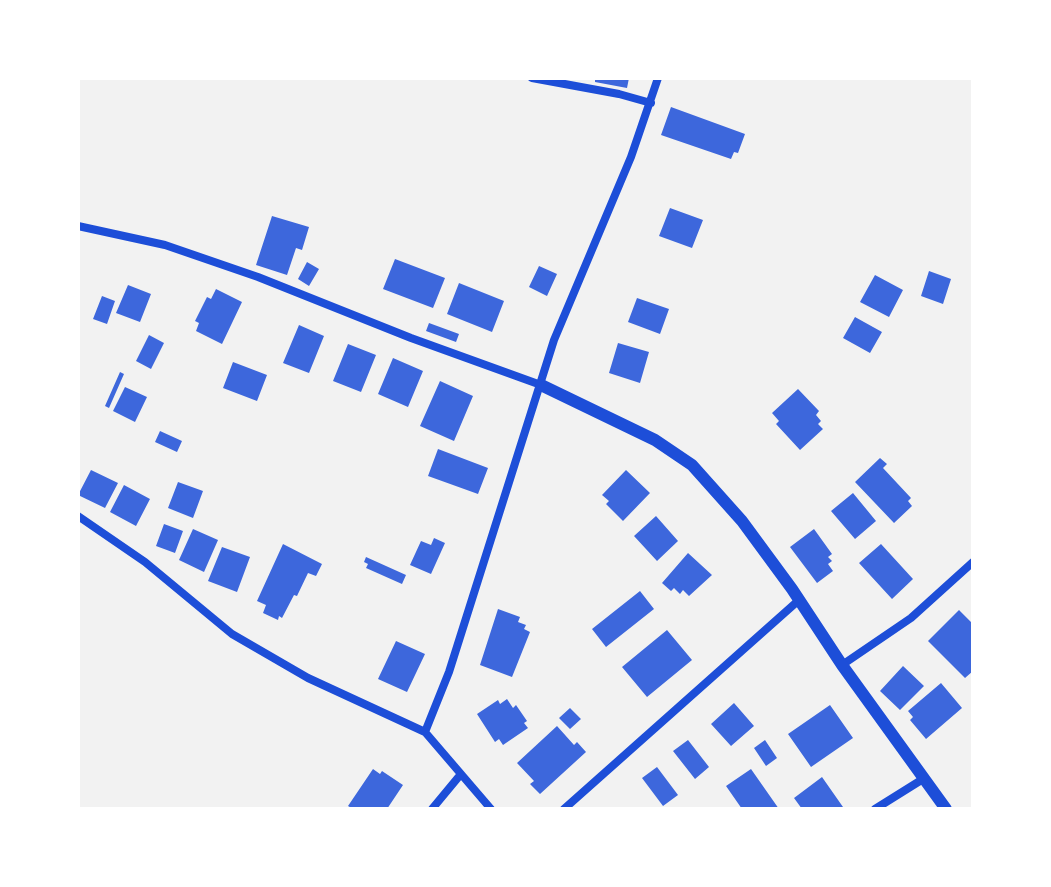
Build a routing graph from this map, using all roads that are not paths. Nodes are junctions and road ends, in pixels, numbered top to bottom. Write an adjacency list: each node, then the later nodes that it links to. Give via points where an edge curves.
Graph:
1 (532, 78): 3 (street)
2 (658, 78): 3 (street)
3 (651, 103): 5 (street, via 554,340)
4 (78, 226): 5 (street, via 178,250)
5 (541, 385): 8 (street, via 655,440 692,465 742,521); 10 (street)
6 (78, 516): 10 (street, via 145,562 232,634 308,678)
7 (973, 562): 9 (street, via 911,618)
8 (799, 600): 9 (street); 15 (street)
9 (842, 665): 12 (street)
10 (425, 732): 11 (street)
11 (461, 774): 13 (street); 14 (street)
12 (923, 779): 16 (street); 17 (street)
13 (432, 809)
14 (491, 809)
15 (564, 809)
16 (875, 809)
17 (946, 809)

